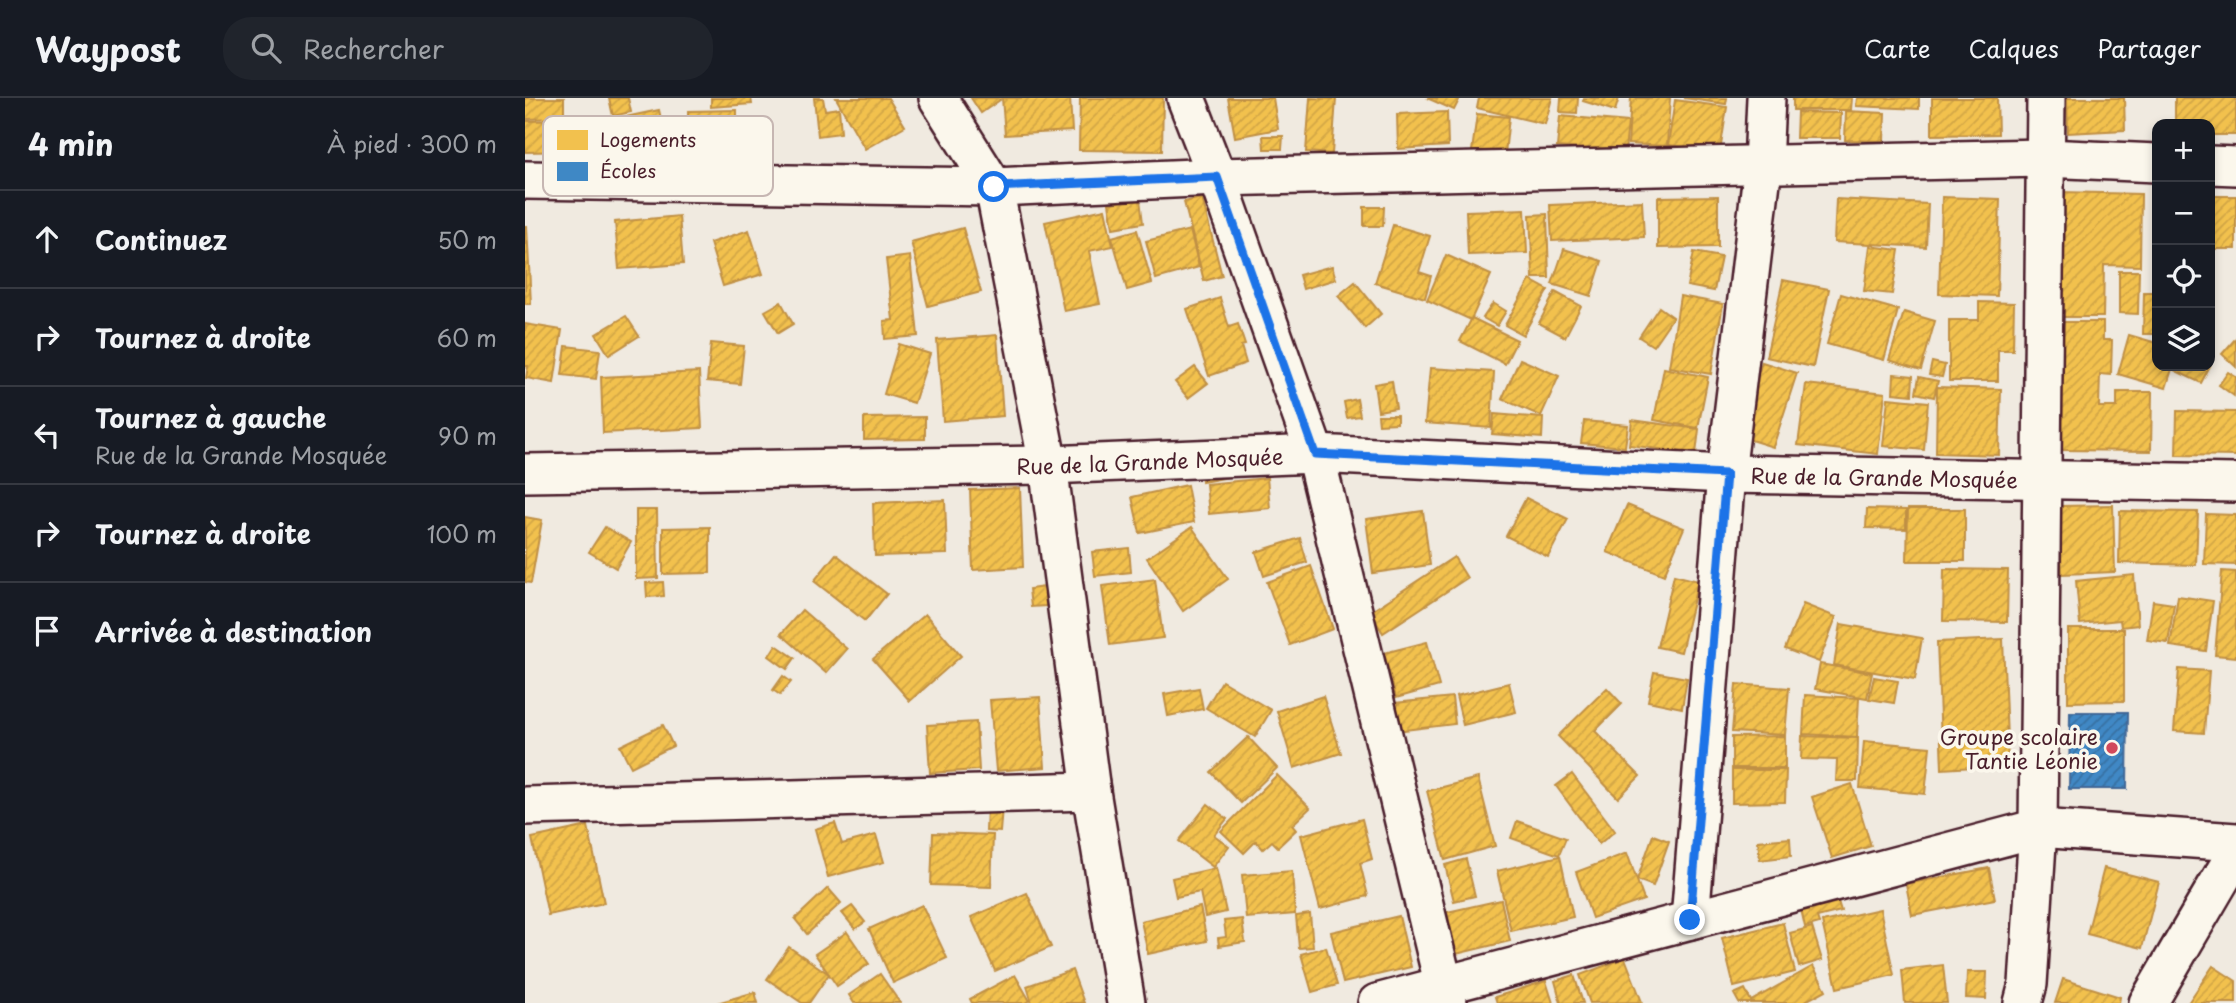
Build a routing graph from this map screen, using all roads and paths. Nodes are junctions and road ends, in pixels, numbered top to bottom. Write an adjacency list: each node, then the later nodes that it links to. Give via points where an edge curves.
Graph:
1 (938, 98): 14 (street)
2 (1186, 98): 10 (street)
3 (1766, 98): 7 (street)
4 (2046, 98): 5 (street)
5 (2045, 158): 6 (street); 7 (street); 19 (street)
6 (2152, 163)
7 (1763, 165): 10 (street); 18 (street)
8 (2215, 165): 9 (street)
9 (2236, 166)
10 (1217, 177): 14 (street); 15 (street)
11 (525, 180): 12 (street)
12 (543, 180)
13 (773, 184): 14 (street)
14 (994, 187): 16 (street)
15 (1315, 454): 16 (street, Rue de la Grande Mosquée); 18 (street, Rue de la Grande Mosquée); 27 (street)
16 (1048, 465): 17 (street, Rue de la Grande Mosquée); 21 (street)
17 (525, 473)
18 (1726, 474): 19 (street, Rue de la Grande Mosquée); 26 (street)
19 (2042, 480): 20 (street, Rue de la Grande Mosquée); 23 (street)
20 (2236, 483)
21 (1091, 791): 22 (street); 28 (street)
22 (525, 806)
23 (2038, 828): 24 (street); 26 (street); 30 (street)
24 (2236, 842)
25 (2236, 853): 31 (street)
26 (1690, 920): 27 (street)
27 (1446, 994): 29 (street)
28 (1126, 1003)
29 (1377, 1003)
30 (2023, 1003)
31 (2148, 1003)

